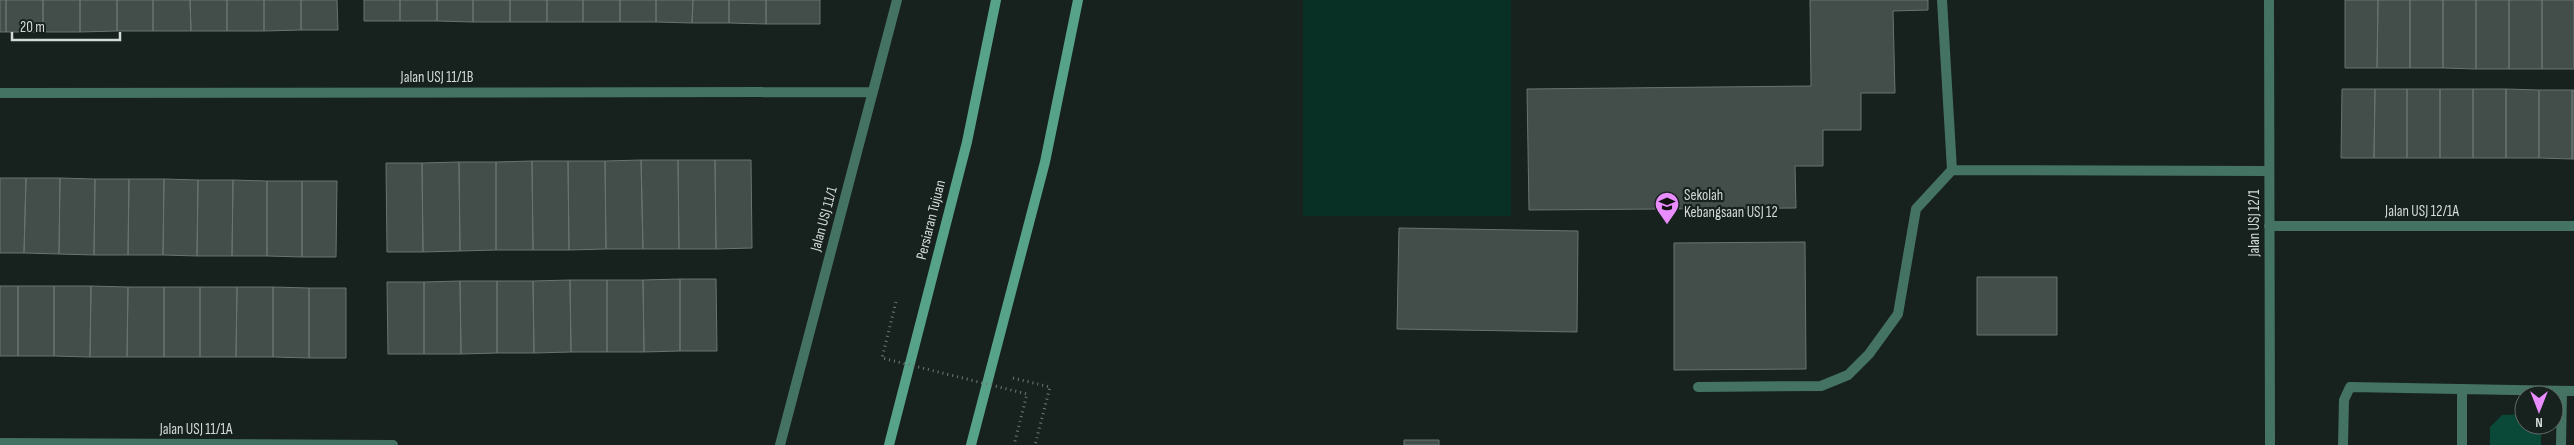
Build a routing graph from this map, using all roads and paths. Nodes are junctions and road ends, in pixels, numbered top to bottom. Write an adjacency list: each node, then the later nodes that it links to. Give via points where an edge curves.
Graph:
1 (897, 0): 6 (street, Jalan USJ 11/1)
2 (996, 0): 20 (main road, Persiaran Tujuan, via 967,142)
3 (1078, 0): 13 (main road, via 1045,162)
4 (1942, 0): 8 (street)
5 (2269, 0): 9 (street, Jalan USJ 12/1)
6 (873, 92): 7 (street, Jalan USJ 11/1B); 19 (street, Jalan USJ 11/1)
7 (0, 93)
8 (1952, 170): 9 (street); 14 (street, via 1916,209 1898,314 1870,354 1848,375 1822,386)
9 (2269, 171): 10 (street, Jalan USJ 12/1)
10 (2269, 226): 11 (street, Jalan USJ 12/1A); 24 (street, Jalan USJ 12/1)
11 (2574, 226)
12 (896, 302): 22 (path, bridge, via 882,358 1027,394)
13 (990, 372): 21 (main road); 23 (path, via 1050,387)
14 (1698, 386)
15 (2462, 390): 16 (street); 25 (street, via 2350,386 2344,400); 26 (street)
16 (2514, 391)
17 (0, 442): 18 (street, Jalan USJ 11/1A)
18 (392, 445)
19 (780, 445)
20 (888, 445)
21 (971, 445)
22 (1014, 445)
23 (1035, 445)
24 (2270, 445)
25 (2343, 445)
26 (2462, 445)

